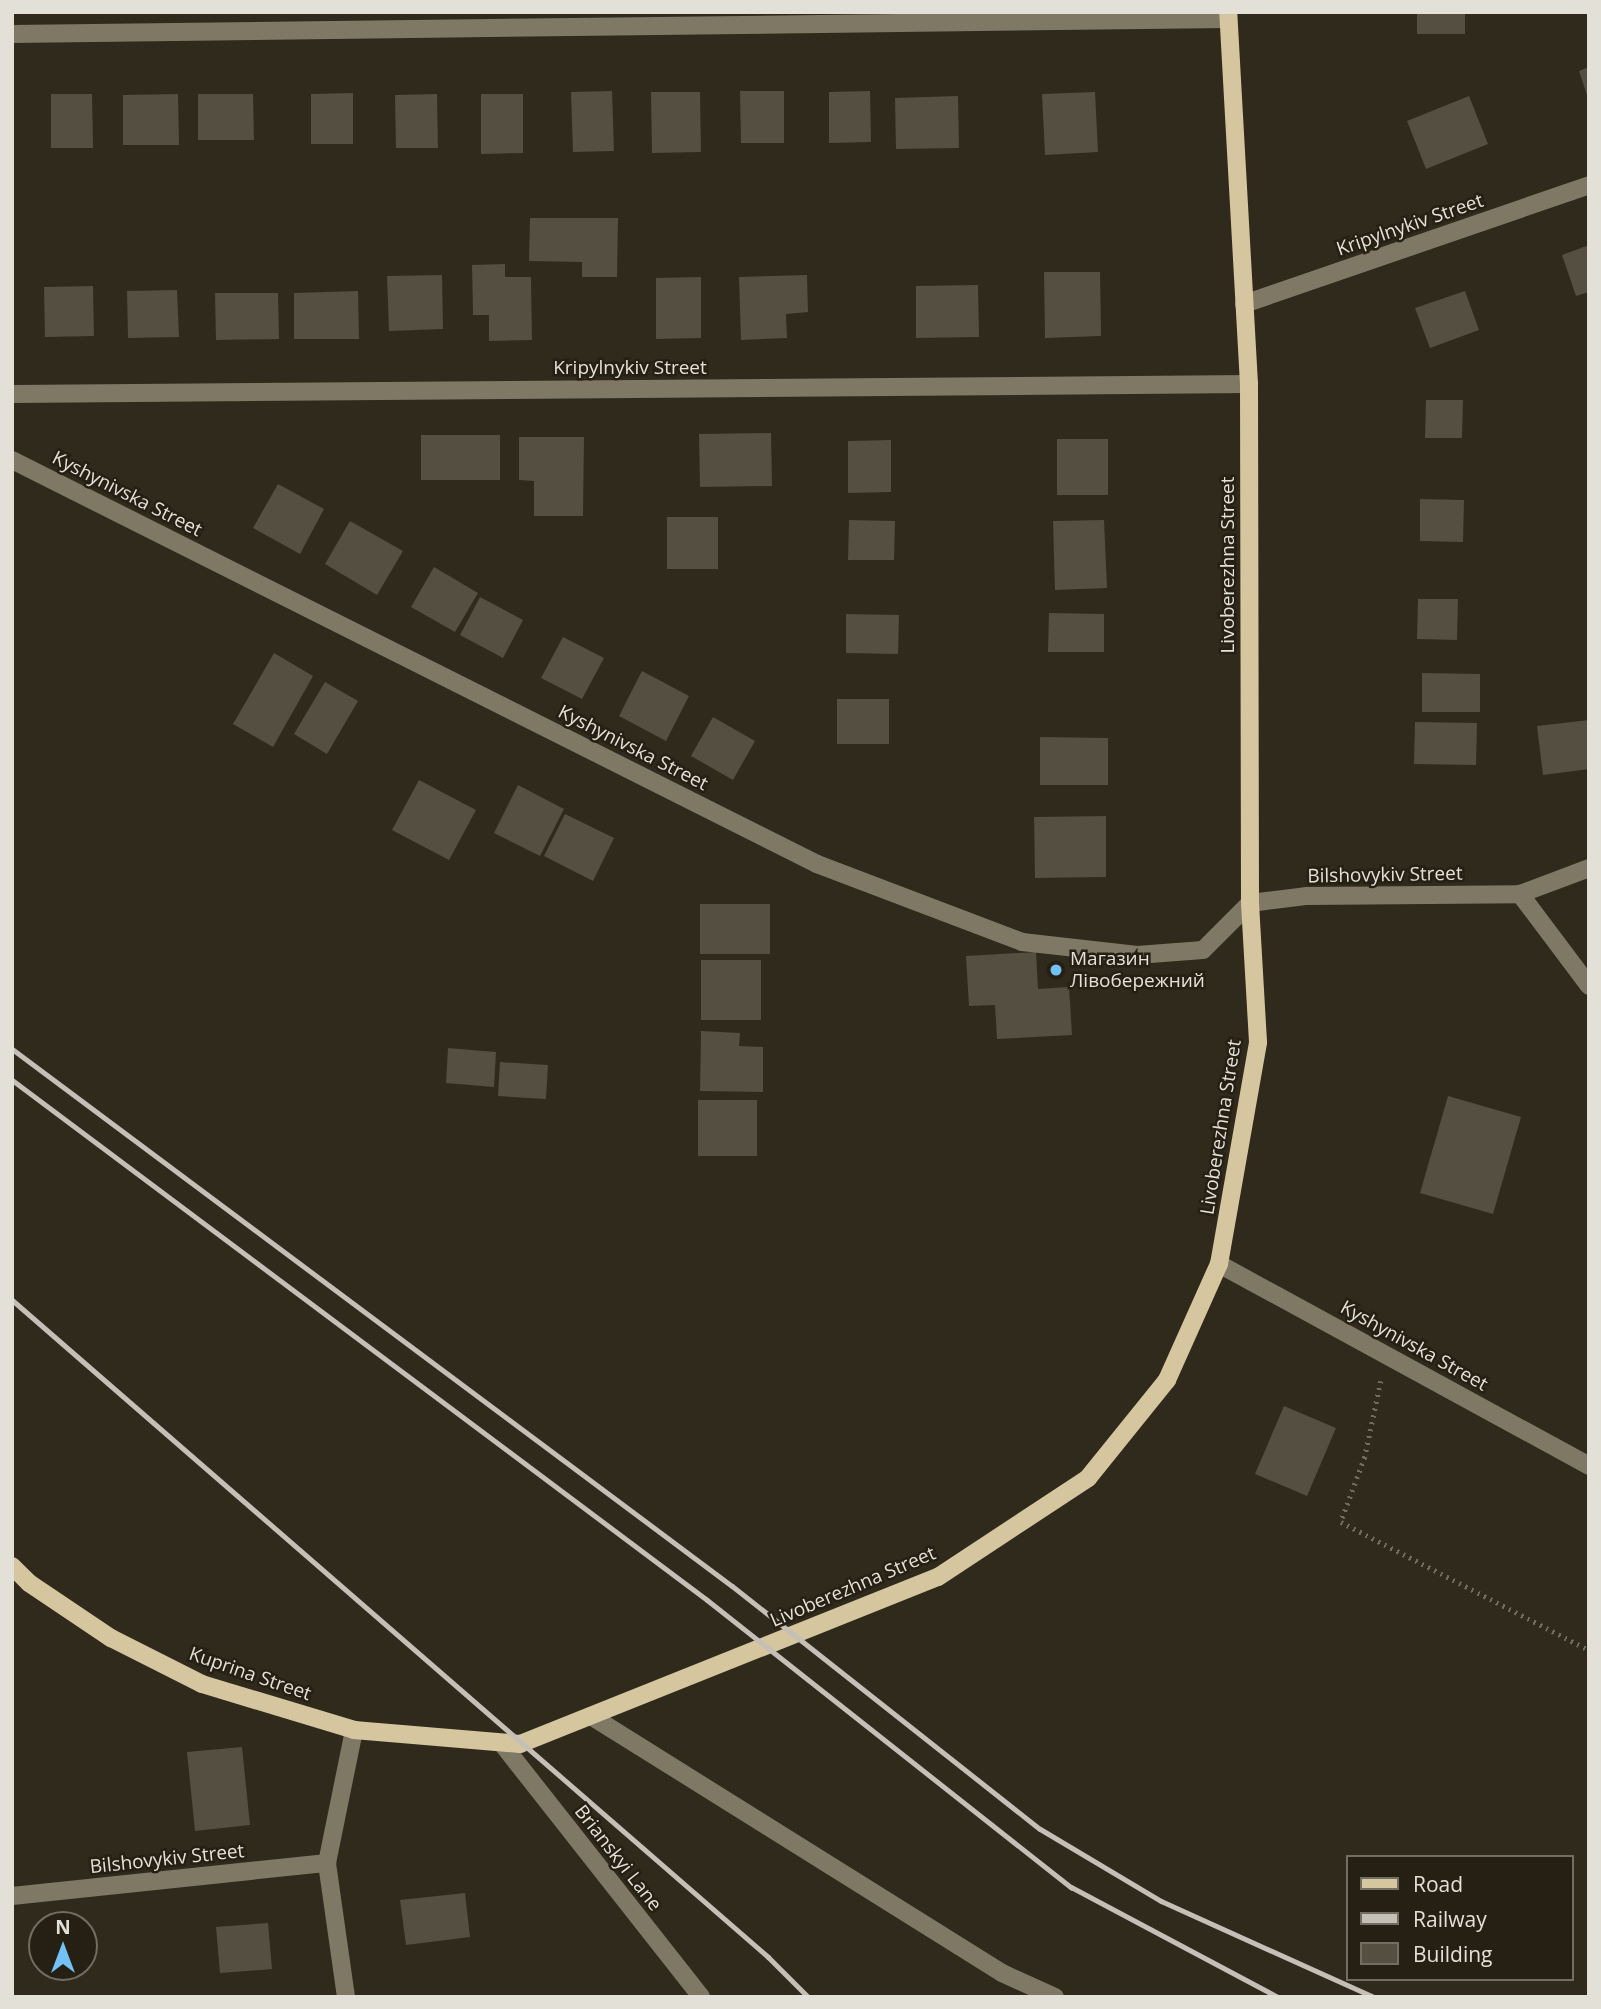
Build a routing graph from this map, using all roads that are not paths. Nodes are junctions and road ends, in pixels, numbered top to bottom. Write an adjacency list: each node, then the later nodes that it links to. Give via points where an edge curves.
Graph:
1 (1228, 15): 2 (street); 4 (main road, Livoberezhna Street)
2 (12, 34)
3 (1589, 185): 4 (street, Kripylnykiv Street)
4 (1244, 304): 5 (main road, Livoberezhna Street)
5 (1249, 384): 6 (street, Kripylnykiv Street); 10 (main road, Livoberezhna Street)
6 (12, 394)
7 (12, 460): 10 (street, Kyshynivska Street, via 817,864 1022,942 1137,955 1203,950)
8 (1589, 868): 9 (street, Bilshovykiv Street)
9 (1520, 894): 10 (street, Bilshovykiv Street, via 1306,896); 11 (street)
10 (1250, 903): 12 (main road, Livoberezhna Street, via 1258,1042)
11 (1589, 986)
12 (1219, 1264): 13 (street, Kyshynivska Street); 15 (main road, Livoberezhna Street, via 1167,1380 1088,1478 938,1577)
13 (1589, 1466)
14 (12, 1566): 16 (main road, Kuprina Street, via 29,1583 111,1639 201,1684)
15 (591, 1716): 17 (main road, Livoberezhna Street, via 520,1744); 22 (street, via 1002,1973)
16 (354, 1730): 17 (main road, Kuprina Street); 18 (street)
17 (503, 1745): 21 (street, Brianskyi Lane)
18 (327, 1863): 19 (street, Bilshovykiv Street); 20 (street)
19 (12, 1896)
20 (346, 1997)
21 (701, 1997)
22 (1055, 1997)

